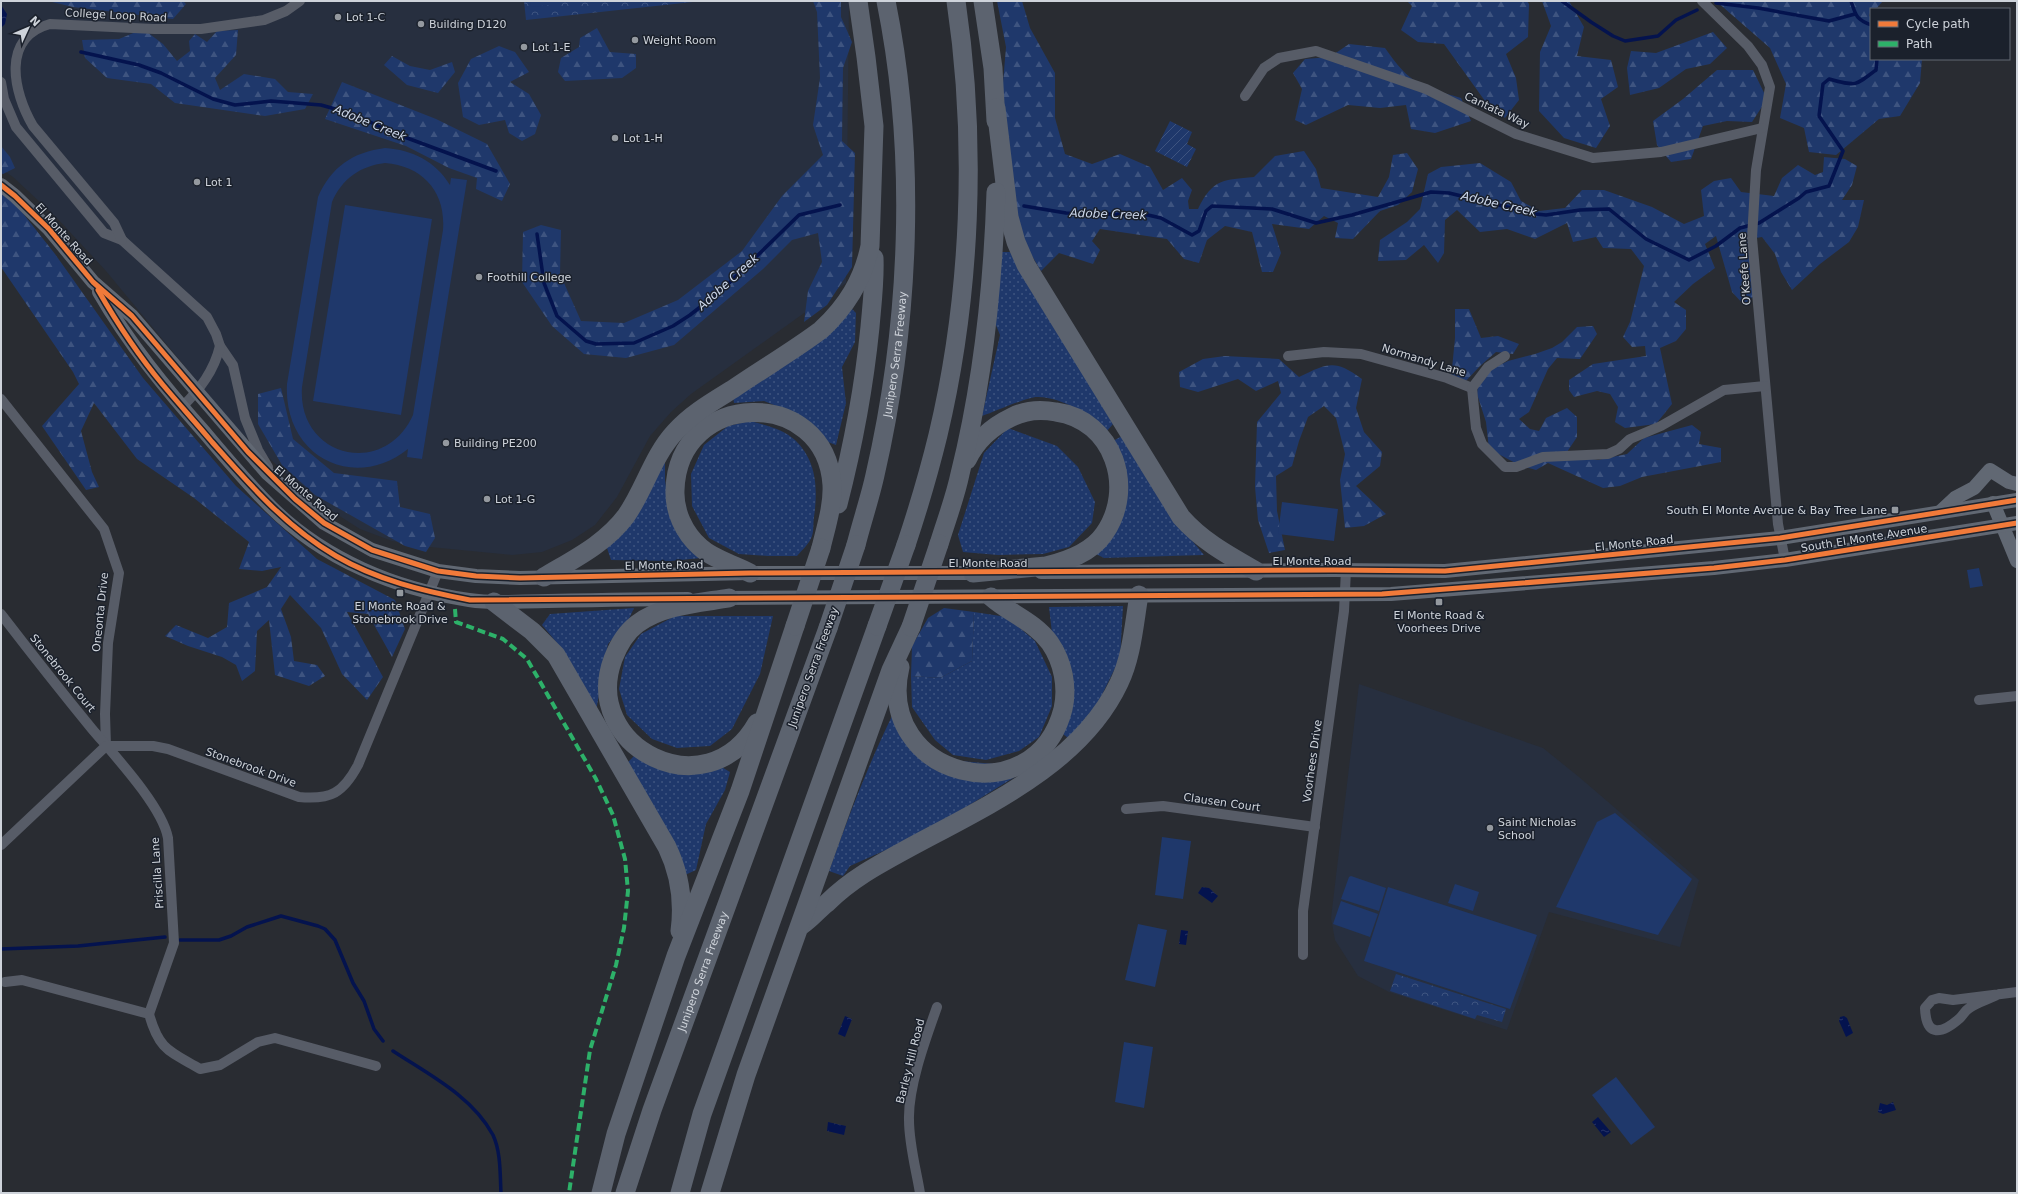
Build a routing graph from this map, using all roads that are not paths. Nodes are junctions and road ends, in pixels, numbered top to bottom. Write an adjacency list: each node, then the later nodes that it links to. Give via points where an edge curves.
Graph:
1 (300, 1): 13 (street, College Loop Road, via 286,11 264,20 209,28 177,30 50,24 26,36 19,49 16,75 21,103 26,114 42,138 114,223)
2 (858, 1): 12 (highway, via 874,126)
3 (886, 1): 66 (highway, Junipero Serra Freeway, bridge, via 899,82 905,157 905,228 895,362 875,475 856,545 828,628 660,1089)
4 (956, 1): 67 (highway, bridge, via 965,81 968,158 966,235 951,373 938,435 906,545 707,1099)
5 (983, 1): 9 (highway)
6 (1702, 1): 10 (street, O'Keefe Lane, via 1748,46 1762,65 1770,87)
7 (1, 82): 13 (street, College Loop Road, via 9,114 26,142 104,233)
8 (1245, 96): 10 (street, Cantata Way, via 1264,68 1279,58 1316,51 1426,89 1516,134 1593,158 1661,152)
9 (996, 108): 23 (highway, via 997,189 994,257 982,360); 37 (highway, via 1009,217 1016,242 1037,286 1181,516 1205,540)
10 (1762, 128): 18 (street, O'Keefe Lane, via 1752,238)
11 (1, 185): 14 (main road, El Monte Road, via 48,229)
12 (872, 223): 31 (highway, via 874,264 863,384 836,515); 40 (highway, via 867,263 852,294 834,319 808,340 685,422 674,432 657,456 635,500 616,527 594,547)
13 (122, 240): 15 (street, College Loop Road, via 207,317)
14 (93, 282): 20 (main road, El Monte Road, via 132,316); 22 (main road, El Monte Road, via 120,327 162,385)
15 (220, 346): 20 (street, via 212,370); 25 (street, College Loop Road, via 233,364 245,418 258,450 277,479)
16 (1288, 356): 19 (street, Normandy Lane, via 1324,352 1361,354 1447,378)
17 (1505, 356): 19 (street, via 1488,367)
18 (1765, 386): 19 (street, Normandy Lane, via 1724,390 1661,426 1630,439 1619,449 1608,454 1542,457 1516,467 1505,466 1482,444 1476,428); 30 (street, O'Keefe Lane)
19 (1472, 388)
20 (198, 392): 22 (street); 25 (main road, El Monte Road, via 248,452)
21 (1, 399): 52 (street, Oneonta Drive, via 104,529 119,573 108,643)
22 (182, 407): 41 (main road, El Monte Road, via 271,507 313,541 362,569)
23 (960, 474): 39 (highway, via 969,456 992,428 1015,415 1046,410 1076,417 1100,435 1109,447 1119,474 1118,501 1109,525 1103,535 1083,553 1046,566); 48 (highway, bridge)
24 (2017, 484): 28 (main road, via 1990,470 1974,488 1955,498)
25 (295, 499): 36 (main road, El Monte Road, via 324,523 372,550)
26 (2017, 500): 27 (main road)
27 (1993, 503): 28 (main road, El Monte Road); 29 (main road)
28 (1940, 512): 30 (main road, El Monte Road)
29 (2010, 524): 32 (main road, South El Monte Avenue); 33 (main road)
30 (1780, 538): 32 (street, O'Keefe Lane); 35 (main road, El Monte Road, via 1445,571)
31 (821, 548): 38 (highway, via 832,485 825,457 817,443 795,423 782,417 753,411 730,415 706,427 688,445 675,481 676,501 682,523 700,547 711,556); 49 (highway, bridge)
32 (1785, 560): 34 (main road, South El Monte Avenue)
33 (2017, 561)
34 (1714, 568): 42 (main road, El Monte Road, via 1391,594)
35 (1346, 570): 37 (main road, El Monte Road); 42 (street, Voorhees Drive)
36 (438, 571): 40 (main road, El Monte Road, via 476,576); 41 (street, Stonebrook Drive)
37 (1256, 571): 39 (main road, El Monte Road)
38 (750, 573): 39 (main road, El Monte Road); 40 (main road, El Monte Road)
39 (973, 573)
40 (544, 577)
41 (430, 592): 46 (main road, El Monte Road); 52 (street, Stonebrook Drive, via 358,765 349,782 334,794 315,798 299,797 168,749 153,746)
42 (1346, 594): 43 (main road, El Monte Road); 54 (street, Voorhees Drive)
43 (1139, 595): 44 (main road, El Monte Road); 56 (highway, via 1129,654 1120,682 1105,710 1075,744 1028,781 865,873)
44 (991, 597): 45 (main road, El Monte Road); 48 (highway, via 1041,632 1058,657 1064,673 1064,703 1056,728 1032,757 1009,769 983,774 956,770 929,756 910,734 901,715 897,694 899,670)
45 (729, 598): 46 (main road, El Monte Road); 49 (highway, via 662,612 636,625 625,636 617,649 608,679 608,694 617,724 635,746 654,759 686,767 715,762 729,755 752,732)
46 (494, 602): 58 (highway, via 532,631 556,655 667,847 681,888 682,920)
47 (1, 614): 52 (street, Stonebrook Court)
48 (911, 627): 56 (highway, via 891,670)
49 (780, 672): 58 (highway, via 740,791)
50 (2017, 696): 51 (street)
51 (1979, 700)
52 (106, 746): 55 (street); 63 (street, Priscilla Lane, via 160,815 166,826 168,838 174,943)
53 (1126, 810): 54 (street, Clausen Court, via 1163,806)
54 (1315, 827): 57 (street, Voorhees Drive, via 1303,911)
55 (1, 845)
56 (799, 927): 68 (highway, via 746,1074)
57 (1303, 955)
58 (676, 956): 65 (highway, via 616,1134)
59 (5, 982): 63 (street, via 22,980)
60 (2017, 992): 61 (street)
61 (2000, 994): 61 (street, via 1932,1000 1924,1008 1925,1020 1934,1030 1944,1030 1969,1008)
62 (937, 1007): 69 (street, Barley Hill Road, via 914,1085 909,1118)
63 (149, 1014): 64 (street, via 154,1033 163,1046 200,1069 220,1064 258,1042 275,1038)
64 (376, 1066)
65 (601, 1193)
66 (625, 1193)
67 (680, 1193)
68 (710, 1193)
69 (920, 1193)

